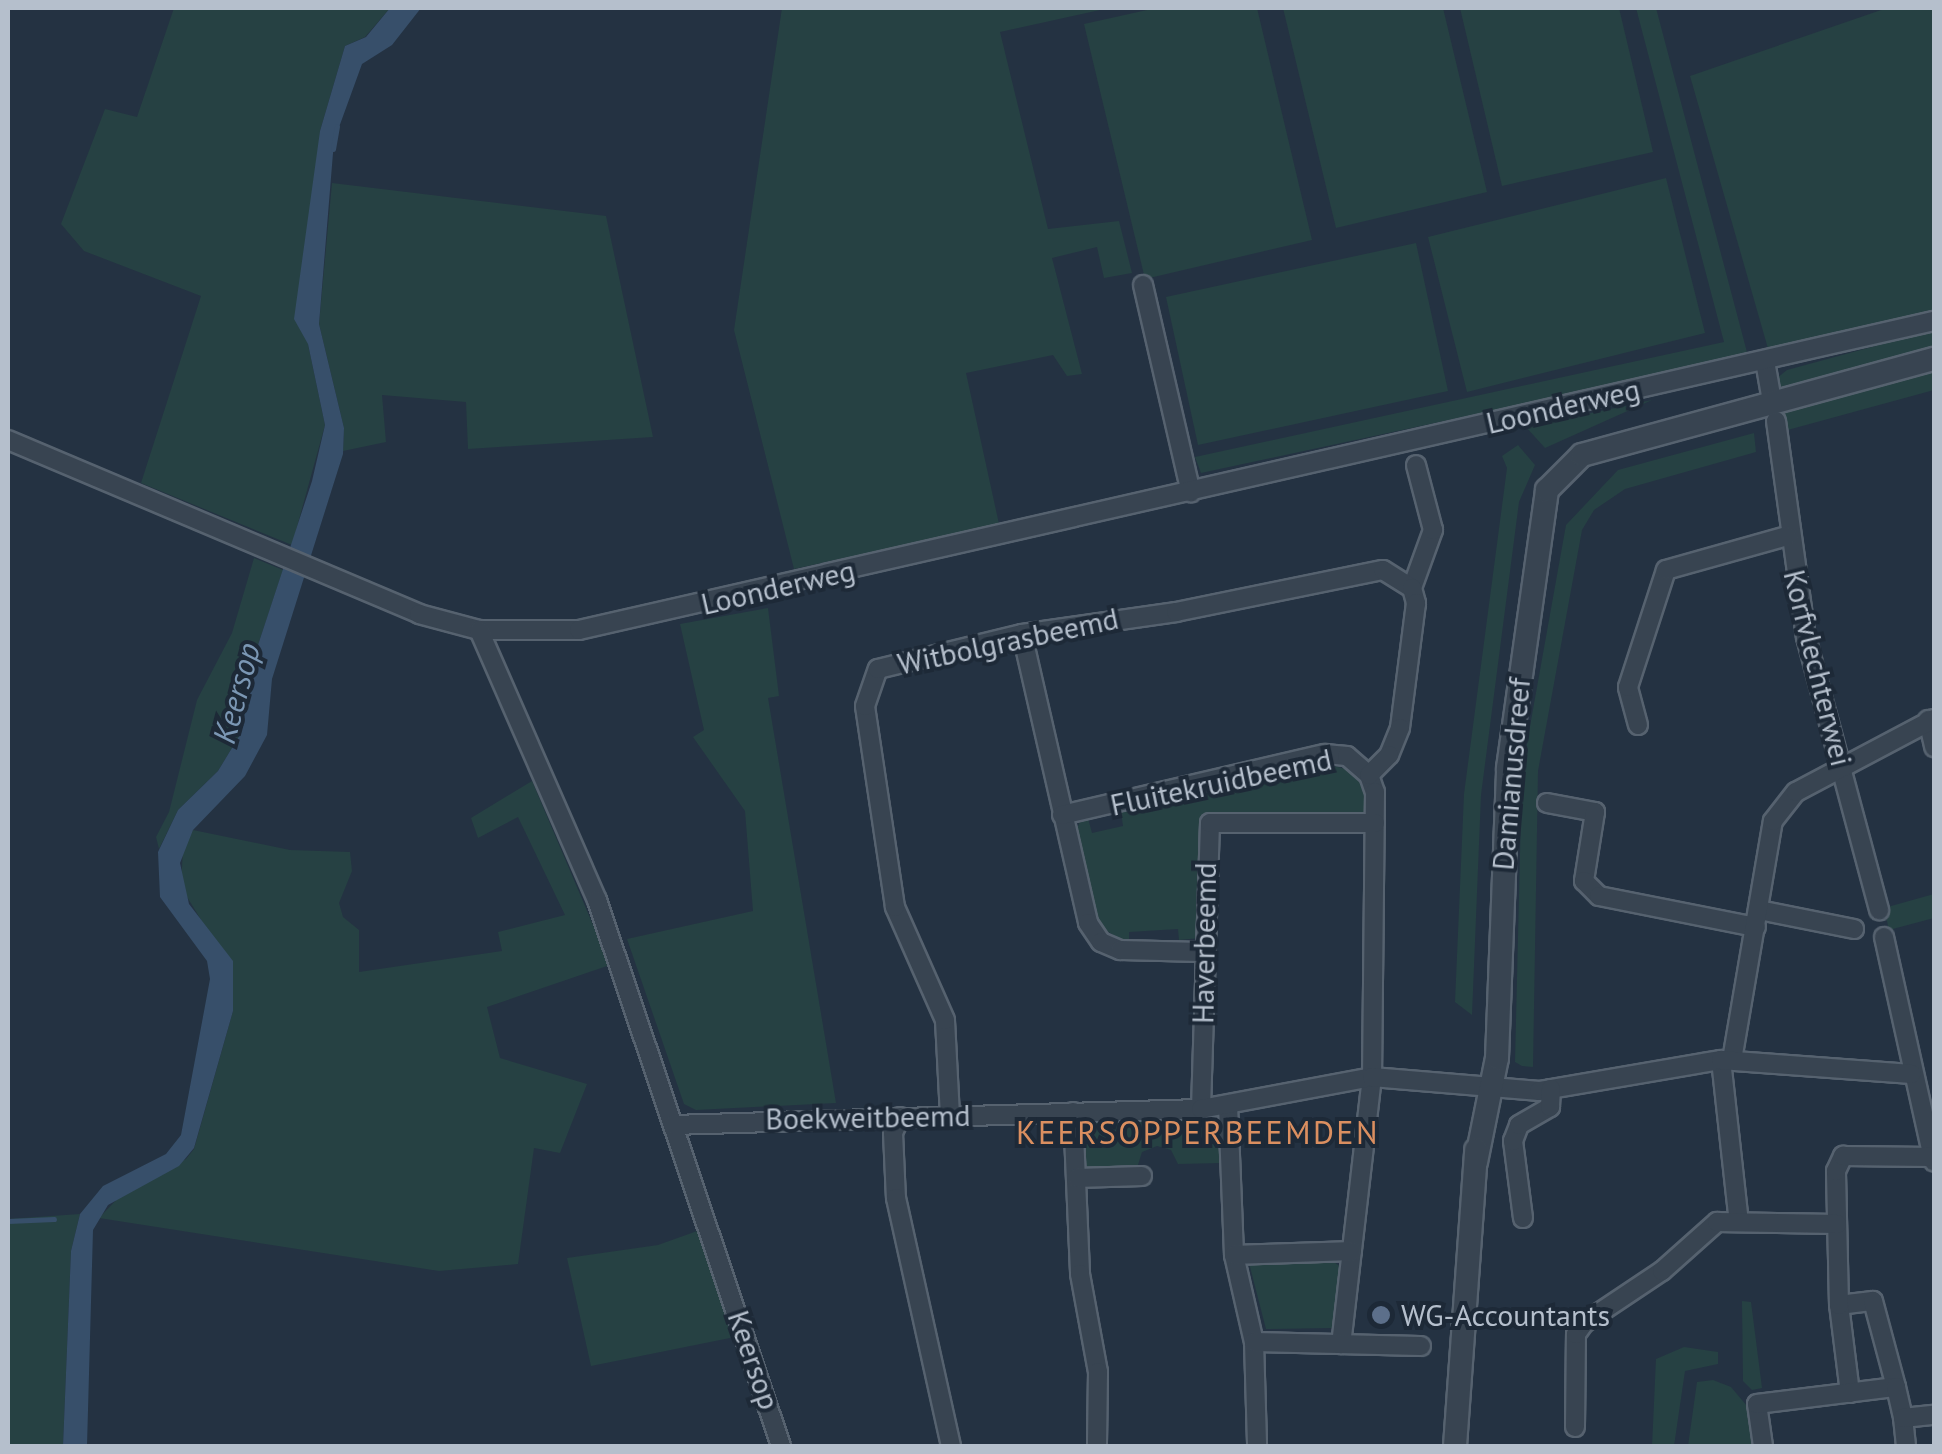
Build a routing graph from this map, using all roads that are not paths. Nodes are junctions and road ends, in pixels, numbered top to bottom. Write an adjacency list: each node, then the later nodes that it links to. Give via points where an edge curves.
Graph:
1 (1143, 285): 8 (street)
2 (1934, 320): 4 (street, Loonderweg)
3 (1934, 359): 5 (street, Damianusdreef)
4 (1765, 361): 5 (street, Korfvlechterwei); 8 (street, Loonderweg)
5 (1774, 411): 9 (street, Korfvlechterwei); 29 (street, Damianusdreef, via 1600,452 1544,520 1508,768 1496,1030)
6 (8, 440): 11 (street, via 316,573)
7 (1416, 465): 10 (street, via 1432,530)
8 (1191, 493): 11 (street, Loonderweg, via 579,630)
9 (1787, 536): 14 (street, via 1666,570 1628,688); 16 (street, Korfvlechterwei)
10 (1412, 588): 12 (street, Witbolgrasbeemd, via 1383,570 1360,572 1176,612); 17 (street, via 1416,603 1400,728 1389,754)
11 (478, 630): 37 (street, Keersop, via 597,900)
12 (1022, 634): 19 (street); 36 (street, Witbolgrasbeemd, via 878,669 865,706 895,907 945,1020)
13 (1931, 719): 15 (street); 16 (street)
14 (1638, 725)
15 (1934, 747)
16 (1841, 766): 21 (street, Korfvlechterwei); 22 (street, via 1796,792 1774,821)
17 (1369, 775): 19 (street, Fluitekruidbeemd, via 1348,756 1325,754); 20 (street, Fluitekruidbeemd)
18 (1547, 804): 22 (street, via 1595,812 1584,881 1598,896)
19 (1062, 815): 25 (street, via 1088,924 1101,942 1120,950)
20 (1375, 823): 25 (street, Haverbeemd, via 1210,823); 28 (street, Fluitekruidbeemd)
21 (1879, 910)
22 (1757, 918): 23 (street); 26 (street)
23 (1854, 929)
24 (1884, 937): 27 (street)
25 (1202, 952): 33 (street, Haverbeemd)
26 (1726, 1060): 27 (street, Boekweitbeemd); 30 (street, Boekweitbeemd); 42 (street)
27 (1912, 1074): 31 (street)
28 (1372, 1076): 29 (street, Boekweitbeemd); 32 (street, Boekweitbeemd); 44 (street, Fluitekruidbeemd)
29 (1486, 1087): 30 (street, Boekweitbeemd); 59 (street, Damianusdreef)
30 (1550, 1088): 41 (street, via 1550,1106 1519,1125 1513,1142)
31 (1928, 1102): 38 (street)
32 (1228, 1106): 33 (street, Boekweitbeemd); 45 (street)
33 (1201, 1108): 34 (street, Boekweitbeemd)
34 (1073, 1112): 36 (street, Boekweitbeemd); 40 (street)
35 (900, 1116): 36 (street, Boekweitbeemd); 37 (street, Boekweitbeemd); 56 (street, via 893,1132 896,1198)
36 (950, 1116)
37 (673, 1125): 55 (street, Keersop)
38 (1934, 1160): 43 (street, via 1843,1156 1836,1171)
39 (1142, 1176): 40 (street)
40 (1077, 1178): 57 (street, via 1080,1274 1098,1372)
41 (1523, 1218)
42 (1740, 1222): 43 (street); 54 (street, via 1717,1222 1662,1271 1584,1323 1576,1334)
43 (1837, 1224): 46 (street)
44 (1352, 1251): 45 (street); 48 (street, Fluitekruidbeemd)
45 (1234, 1256): 47 (street)
46 (1839, 1305): 50 (street, via 1874,1301); 51 (street)
47 (1254, 1342): 48 (street); 58 (street)
48 (1341, 1344): 49 (street)
49 (1421, 1346)
50 (1896, 1387): 51 (street); 53 (street)
51 (1850, 1393): 60 (street, via 1757,1404)
52 (1934, 1415): 53 (street)
53 (1903, 1418): 61 (street)
54 (1576, 1427)
55 (781, 1446)
56 (951, 1446)
57 (1098, 1446)
58 (1257, 1446)
59 (1455, 1446)
60 (1763, 1446)
61 (1906, 1446)

